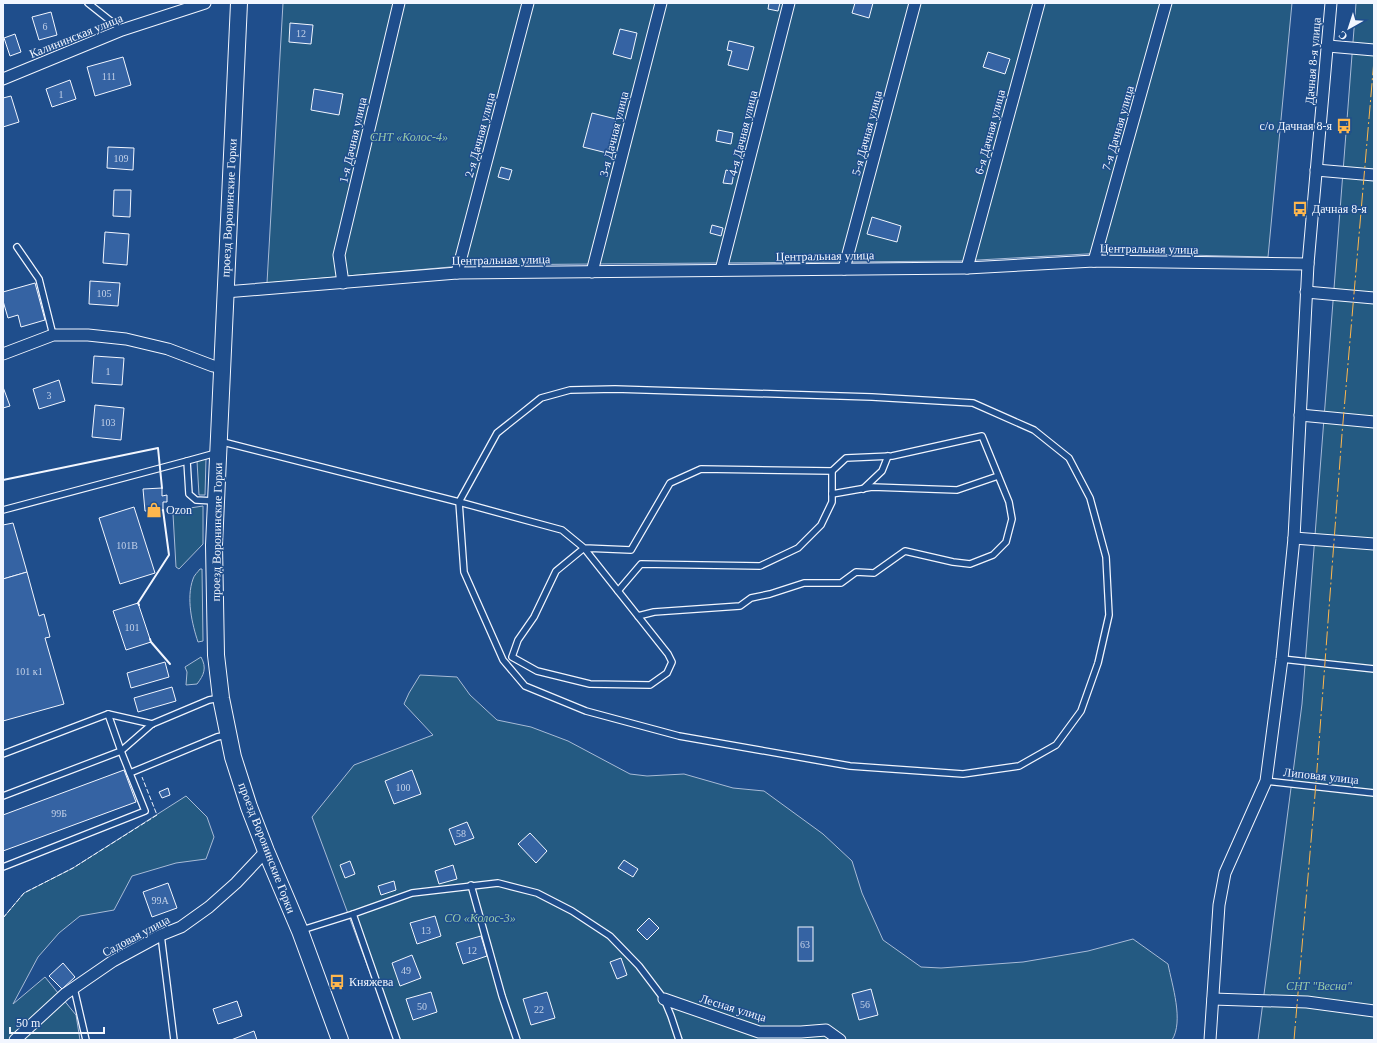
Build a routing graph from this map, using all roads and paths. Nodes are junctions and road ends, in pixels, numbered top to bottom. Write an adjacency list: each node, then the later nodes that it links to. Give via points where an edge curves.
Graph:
1 (88, 3): 12 (lane)
2 (205, 3): 12 (street, Калининская улица)
3 (239, 3): 27 (street, проезд Воронинские Горки)
4 (399, 3): 26 (street, 1-я Дачная улица, via 339,255)
5 (528, 3): 25 (street, 2-я Дачная улица)
6 (661, 3): 24 (street, 3-я Дачная улица)
7 (789, 3): 23 (street, 4-я Дачная улица)
8 (915, 3): 22 (street, 5-я Дачная улица)
9 (1039, 3): 21 (street, 6-я Дачная улица)
10 (1166, 3): 19 (street, 7-я Дачная улица)
11 (1331, 3): 13 (street, Дачная 8-я улица)
12 (122, 30): 15 (street, Калининская улица)
13 (1328, 46): 14 (street); 16 (street, Дачная 8-я улица)
14 (1374, 50)
15 (3, 79)
16 (1316, 170): 17 (street); 20 (street, Дачная 8-я улица)
17 (1374, 175)
18 (17, 247): 30 (lane, via 39,279)
19 (1094, 261): 20 (street, Центральная улица); 21 (street, Центральная улица)
20 (1308, 264): 28 (street, Дачная 8-я улица)
21 (967, 268): 22 (street, Центральная улица)
22 (844, 269): 23 (street, Центральная улица)
23 (722, 270): 24 (street, Центральная улица)
24 (592, 272): 25 (street, Центральная улица)
25 (457, 273): 26 (street, Центральная улица)
26 (343, 282): 27 (street, Центральная улица)
27 (225, 292): 32 (street, проезд Воронинские Горки)
28 (1306, 292): 29 (street); 33 (street, Дачная 8-я улица)
29 (1374, 298)
30 (53, 335): 31 (street); 32 (street, via 126,339 168,348)
31 (3, 354)
32 (222, 368): 35 (street, проезд Воронинские Горки)
33 (1300, 415): 34 (street); 45 (street, Дачная 8-я улица)
34 (1374, 422)
35 (219, 447): 37 (lane); 42 (street, проезд Воронинские Горки); 43 (lane)
36 (888, 456): 38 (lane, via 846,458); 39 (lane, via 982,436); 40 (lane, via 882,470)
37 (187, 460): 42 (lane, via 189,494 196,500); 44 (lane)
38 (832, 471): 41 (lane); 47 (lane, via 701,469 670,483 631,550)
39 (998, 476): 40 (lane, via 957,490); 49 (lane, via 1009,502 1012,519 1006,542 993,555 970,564 905,551 874,573 856,572 841,584 804,583 751,598 740,606 654,612)
40 (862, 489): 41 (lane)
41 (832, 494): 48 (lane, via 832,502 821,525 798,548 760,566 641,564)
42 (217, 502): 54 (street, проезд Воронинские Горки, via 214,545 216,636)
43 (459, 502): 47 (lane, via 562,530); 52 (lane, via 464,572); 52 (lane, via 497,433 541,398 570,390 614,389 872,397 973,403 1034,430 1068,458 1090,498 1106,557 1109,615 1098,663 1081,711 1056,745 1019,766 963,774 850,766 679,736 586,711 525,686)
44 (3, 510)
45 (1294, 538): 46 (street); 51 (street, Дачная 8-я улица)
46 (1374, 544)
47 (584, 548): 48 (lane); 50 (lane, via 556,571 534,617 518,640)
48 (618, 591): 49 (lane)
49 (638, 616): 50 (lane, via 672,662 667,673 650,685 590,684 537,671)
50 (512, 657): 52 (lane)
51 (1282, 659): 53 (lane); 61 (street, Дачная 8-я улица)
52 (503, 660)
53 (1374, 669)
54 (221, 698): 56 (lane, via 209,700); 57 (street, проезд Воронинские Горки)
55 (108, 714): 56 (lane); 58 (lane); 59 (lane)
56 (152, 724): 58 (lane)
57 (228, 735): 60 (lane, via 217,737); 64 (street, проезд Воронинские Горки, via 249,807)
58 (121, 751): 60 (lane); 63 (lane)
59 (3, 754)
60 (130, 773): 65 (lane, via 145,811)
61 (1266, 781): 62 (lane, Липовая улица); 72 (street, Дачная 8-я улица, via 1225,873 1219,905)
62 (1374, 793)
63 (3, 796)
64 (266, 851): 68 (street, проезд Воронинские Горки); 69 (street, Садовая улица, via 210,907 181,927)
65 (3, 867)
66 (471, 885): 67 (lane, via 412,893); 71 (lane, via 498,883 538,893 572,911 610,936 639,966); 79 (lane, via 502,996)
67 (352, 914): 68 (lane); 78 (lane)
68 (300, 931): 77 (street, проезд Воронинские Горки)
69 (160, 935): 70 (street, Садовая улица, via 113,961); 76 (lane)
70 (74, 988): 74 (street, Садовая улица); 75 (lane)
71 (664, 999): 80 (lane); 81 (street, Лесная улица, via 759,1032 826,1030)
72 (1213, 999): 73 (street, via 1307,1002); 82 (street, Дачная 8-я улица)
73 (1374, 1010)
74 (15, 1040)
75 (86, 1040)
76 (174, 1040)
77 (340, 1040)
78 (397, 1040)
79 (518, 1040)
80 (679, 1040)
81 (840, 1040)
82 (1210, 1040)

